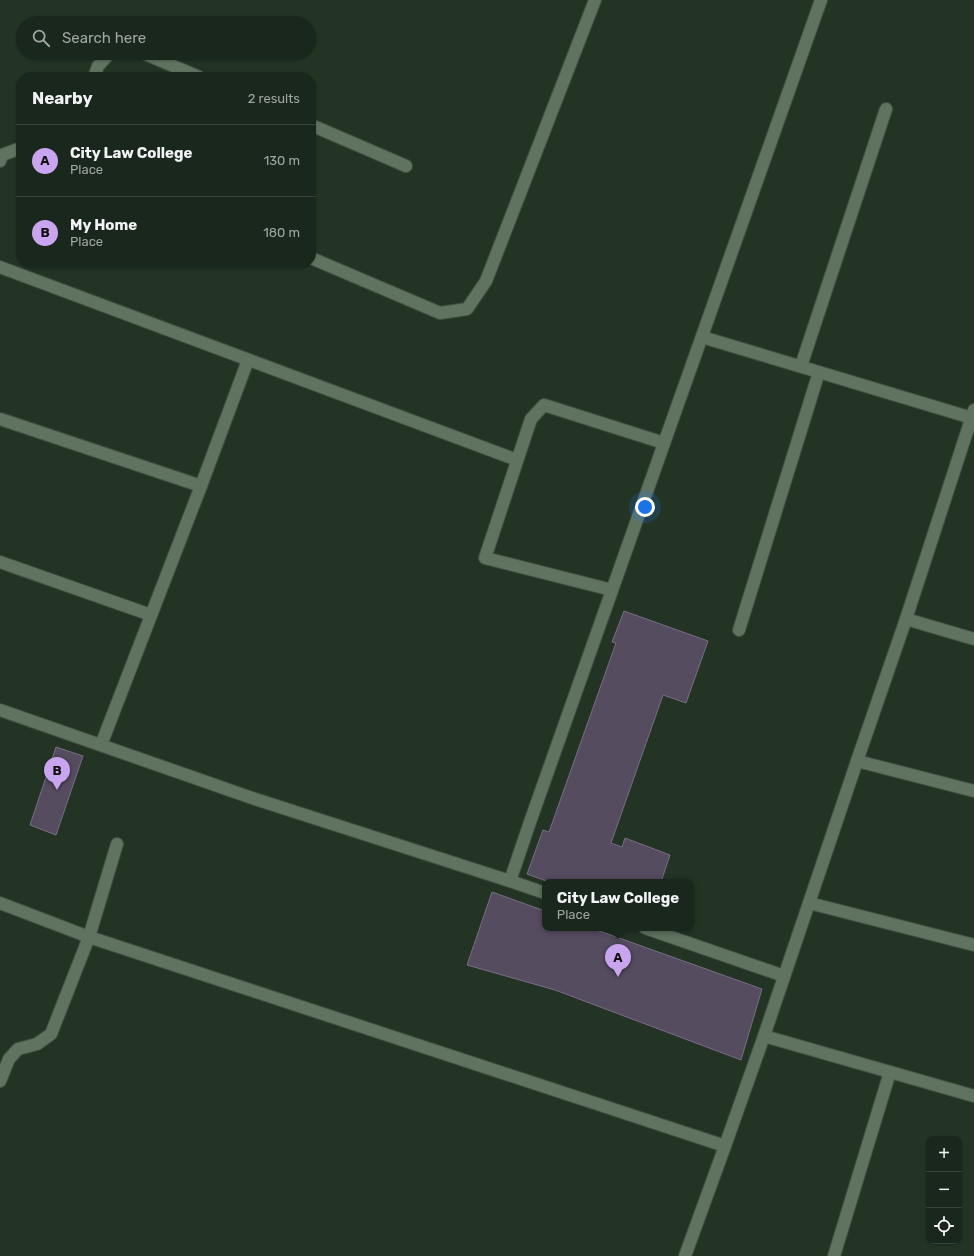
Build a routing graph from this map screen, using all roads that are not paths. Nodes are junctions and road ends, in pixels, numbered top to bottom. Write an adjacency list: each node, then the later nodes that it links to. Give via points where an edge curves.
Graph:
1 (594, 0): 12 (street, via 486,281 467,309 440,313)
2 (821, 0): 14 (street)
3 (104, 60): 5 (street)
4 (160, 60): 6 (street)
5 (96, 72)
6 (188, 72)
7 (886, 109): 16 (street)
8 (316, 127): 11 (street)
9 (16, 150): 10 (street, via 2,155)
10 (0, 161)
11 (406, 166)
12 (316, 260)
13 (0, 267): 15 (street)
14 (702, 337): 16 (street); 20 (street)
15 (248, 360): 21 (street); 22 (street)
16 (801, 366): 17 (street)
17 (819, 372): 18 (street); 27 (street)
18 (973, 414): 26 (street)
19 (0, 419): 22 (street)
20 (664, 443): 21 (street, via 544,405 531,419); 24 (street)
21 (517, 460): 24 (street, via 485,558)
22 (201, 486): 25 (street)
23 (0, 562): 25 (street)
24 (612, 590): 34 (street)
25 (151, 615): 30 (street)
26 (906, 620): 28 (street); 31 (street)
27 (739, 630)
28 (974, 639)
29 (0, 710): 30 (street)
30 (101, 745): 34 (street, via 256,799)
31 (856, 761): 32 (street); 37 (street)
32 (974, 792)
33 (117, 844): 39 (street)
34 (510, 881): 35 (street)
35 (542, 892)
36 (0, 903): 39 (street)
37 (809, 903): 40 (street); 41 (street)
38 (654, 931): 41 (street)
39 (89, 937): 44 (street, via 51,1034 37,1044 18,1050 9,1059); 46 (street)
40 (974, 946)
41 (784, 976): 42 (street)
42 (764, 1036): 43 (street); 46 (street)
43 (890, 1072): 45 (street); 48 (street)
44 (0, 1081)
45 (974, 1096)
46 (725, 1146): 47 (street)
47 (685, 1256)
48 (834, 1256)

